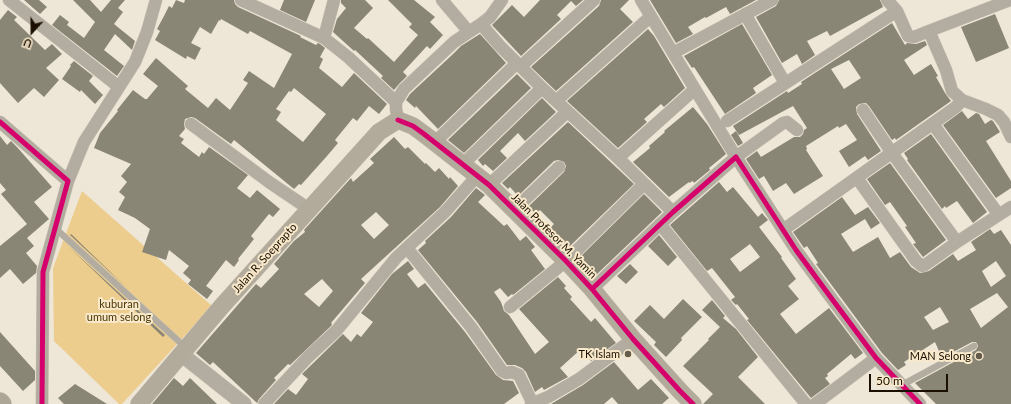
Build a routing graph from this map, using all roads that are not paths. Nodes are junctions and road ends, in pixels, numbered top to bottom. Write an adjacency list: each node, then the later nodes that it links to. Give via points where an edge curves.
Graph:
1 (9, 0): 22 (street)
2 (156, 0): 22 (street, via 141,48)
3 (241, 0): 18 (street)
4 (334, 0): 18 (street)
5 (442, 0): 17 (street)
6 (594, 0): 20 (street)
7 (641, 0): 14 (street)
8 (772, 0): 12 (street)
9 (887, 0): 13 (street)
10 (1010, 0): 16 (street)
11 (497, 2): 15 (street, via 490,17)
12 (749, 8): 19 (street); 21 (street)
13 (897, 11): 16 (street, via 908,36 914,37); 21 (street)
14 (650, 16): 19 (street); 26 (street)
15 (482, 24): 17 (street); 20 (street)
16 (929, 30): 25 (street, via 952,91)
17 (469, 32): 27 (street, via 454,42 404,89)
18 (324, 38): 27 (street)
19 (673, 53): 24 (street)
20 (519, 64): 23 (street); 37 (street)
21 (785, 83): 31 (street)
22 (119, 87): 45 (street, via 84,142)
23 (542, 88): 26 (street); 41 (street)
24 (696, 88): 39 (street); 40 (street)
25 (962, 100): 34 (street); 36 (street, via 998,115)
26 (556, 101): 29 (street)
27 (396, 102): 30 (street)
28 (863, 110): 38 (street)
29 (568, 112): 40 (street); 44 (street)
30 (398, 120): 37 (main road, Jalan Profesor M. Yamin, via 413,126); 48 (main road, Jalan R. Soeprapto, via 380,132)
31 (727, 121)
32 (0, 122): 45 (street)
33 (191, 124): 48 (street)
34 (933, 124): 38 (street); 51 (street)
35 (797, 130): 39 (street, via 787,122 783,123)
36 (1011, 137)
37 (435, 142): 41 (main road, Jalan Profesor M. Yamin)
38 (892, 153): 43 (street); 55 (street)
39 (736, 157): 50 (street); 54 (street)
40 (618, 158): 46 (street)
41 (463, 164): 44 (main road, Jalan Profesor M. Yamin)
42 (559, 167): 49 (street)
43 (856, 178): 54 (street); 55 (street, via 919,264 925,265)
44 (483, 180): 49 (main road, Jalan Profesor M. Yamin); 56 (street)
45 (68, 181): 53 (street)
46 (644, 184): 50 (street); 57 (street)
47 (1011, 208): 51 (street)
48 (309, 209): 62 (main road, Jalan R. Soeprapto)
49 (514, 210): 57 (main road, Jalan Profesor M. Yamin)
50 (673, 212): 52 (street)
51 (999, 215): 55 (street)
52 (660, 224): 58 (street); 71 (street)
53 (57, 230): 62 (lane); 65 (street, via 42,272)
54 (783, 230): 63 (street)
55 (957, 242)
56 (407, 248): 68 (street, via 336,331); 69 (street, via 502,370 518,375)
57 (566, 261): 58 (main road, Jalan Profesor M. Yamin); 59 (street)
58 (592, 289): 60 (main road, Jalan Profesor M. Yamin)
59 (510, 307)
60 (633, 339): 69 (street, via 579,379); 70 (main road, Jalan Profesor M. Yamin)
61 (974, 346): 64 (lane)
62 (184, 351): 66 (main road, Jalan R. Soeprapto); 67 (street)
63 (876, 358): 64 (street); 72 (street)
64 (902, 385): 73 (street)
65 (42, 404)
66 (138, 404)
67 (244, 404)
68 (264, 404)
69 (532, 404)
70 (693, 404)
71 (806, 404)
72 (815, 404)
73 (920, 404)

